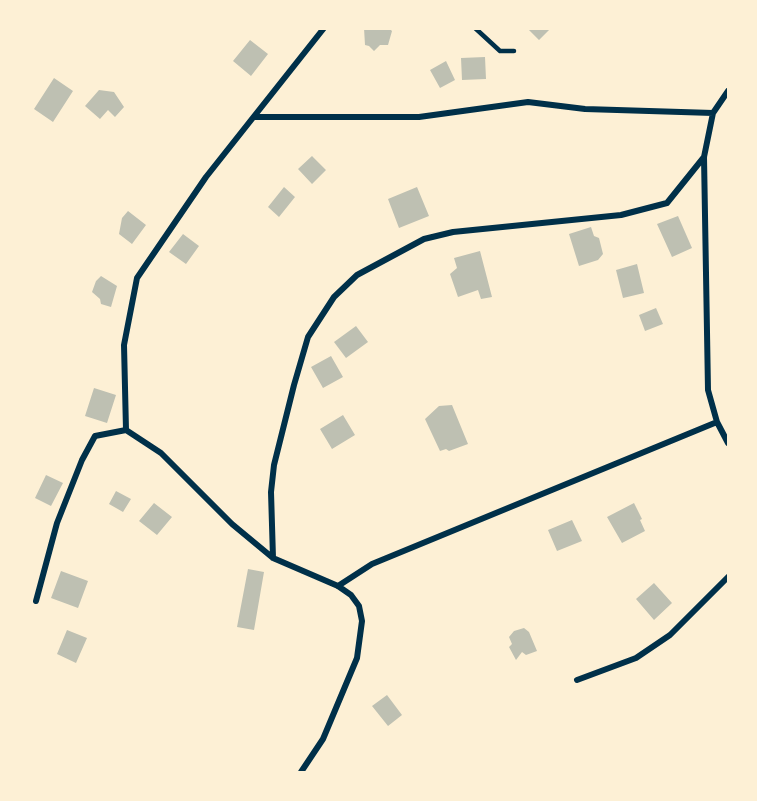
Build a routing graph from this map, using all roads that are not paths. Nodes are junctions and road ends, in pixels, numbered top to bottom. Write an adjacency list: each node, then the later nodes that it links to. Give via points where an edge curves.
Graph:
1 (324, 28): 6 (street)
2 (475, 28): 3 (lane, via 500,51)
3 (514, 51)
4 (729, 91): 5 (street)
5 (713, 113): 6 (street, via 585,109 528,102 419,117); 7 (street)
6 (254, 117): 9 (street, via 206,177 137,278 124,345)
7 (704, 157): 8 (street, via 708,390); 11 (street, via 667,203 621,215 453,232 424,239 357,275 334,297 308,337 274,465)
8 (717, 422): 10 (street); 13 (street, via 372,564)
9 (126, 430): 11 (street, via 162,453 232,524); 14 (street, via 95,436 82,460 57,523)
10 (729, 444)
11 (273, 558): 13 (street)
12 (729, 577): 15 (street, via 670,635 636,658)
13 (338, 586): 16 (street, via 359,606 362,621 357,658 323,739)
14 (36, 601)
15 (577, 680)
16 (302, 772)

